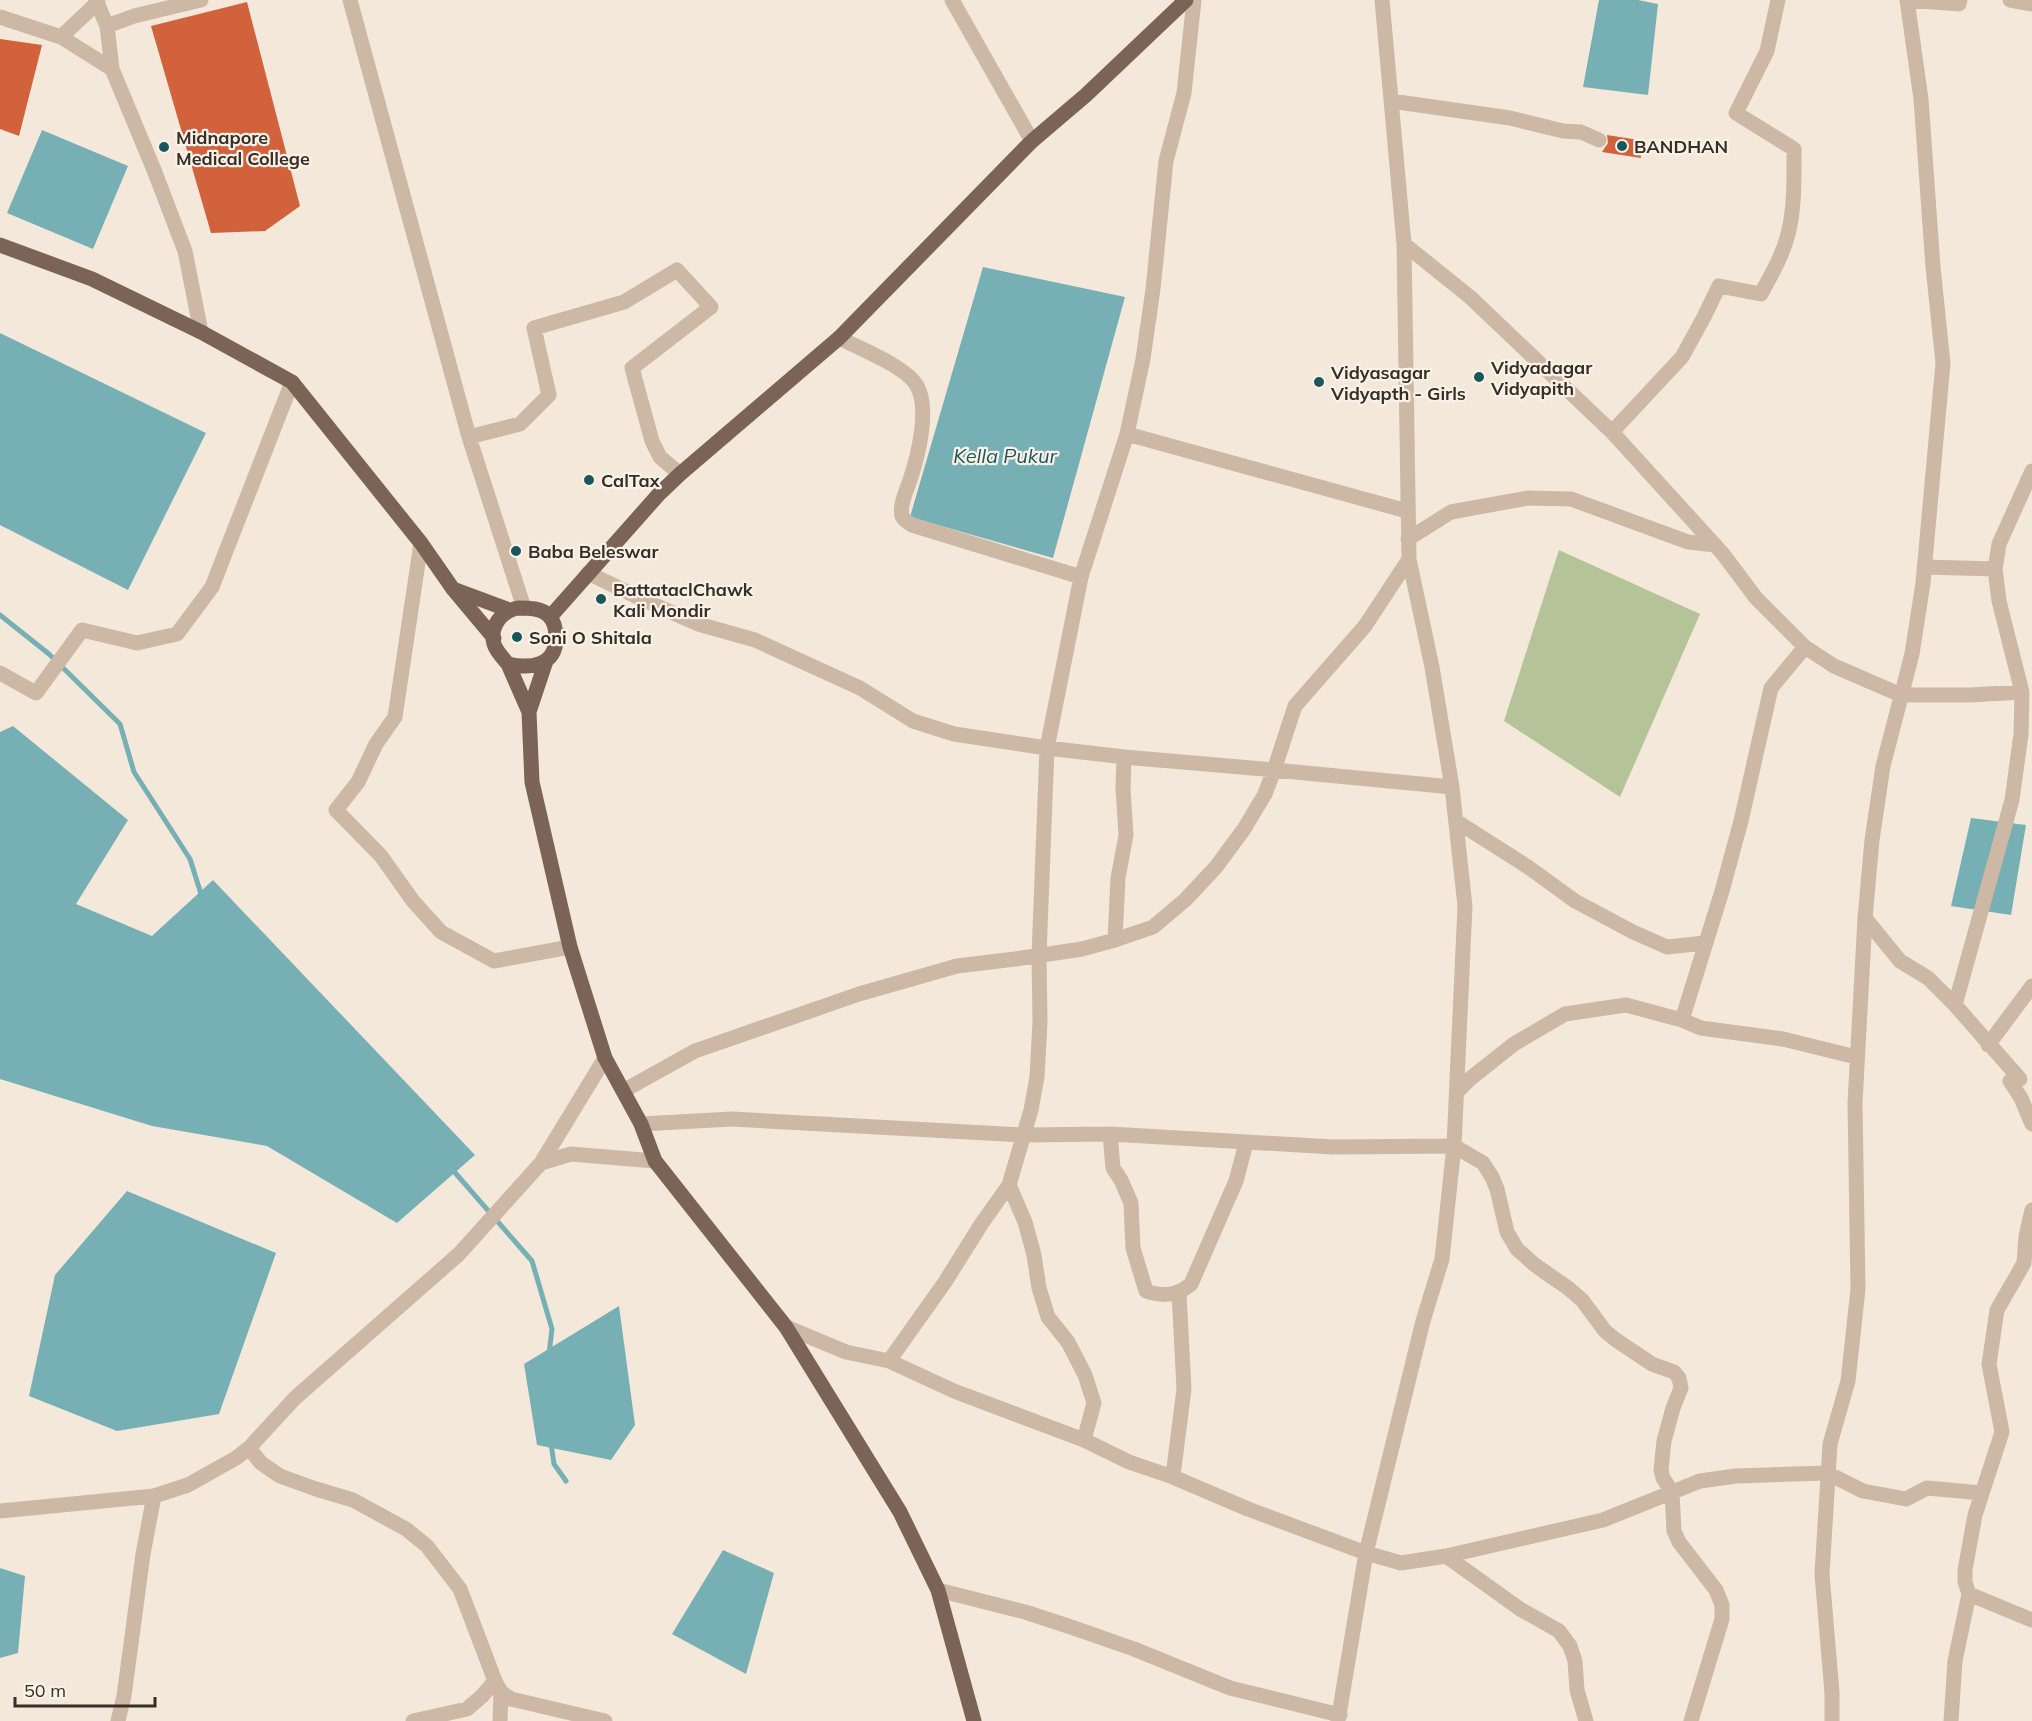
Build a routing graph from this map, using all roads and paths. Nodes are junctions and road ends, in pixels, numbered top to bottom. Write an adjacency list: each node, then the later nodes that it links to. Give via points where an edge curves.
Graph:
1 (201, 0): 14 (street)
2 (350, 0): 27 (street)
3 (952, 0): 19 (street)
4 (1186, 0): 19 (main road)
5 (1194, 0): 26 (street, via 1184,93 1166,160 1146,335)
6 (1382, 0): 17 (street)
7 (1778, 0): 25 (street, via 1767,51 1736,112 1794,149 1788,234 1775,268 1761,294 1719,286 1682,357)
8 (1907, 0): 9 (street, via 1959,4); 36 (street, via 1921,99 1942,363)
9 (1960, 0)
10 (2010, 0): 12 (street)
11 (97, 1): 14 (street); 15 (street)
12 (2032, 4)
13 (0, 17): 15 (street)
14 (107, 26): 16 (street)
15 (61, 37): 16 (street)
16 (112, 69): 22 (street, via 185,251)
17 (1391, 100): 18 (street, via 1510,118 1581,132); 20 (street)
18 (1599, 140)
19 (1032, 141): 23 (main road)
20 (1404, 244): 25 (street, via 1470,297); 31 (street)
21 (0, 245): 22 (main road, via 92,279)
22 (201, 332): 24 (main road)
23 (839, 338): 29 (main road); 39 (street, via 906,373 917,386 923,408 916,462 902,504 904,520)
24 (292, 382): 33 (main road); 47 (street, via 212,587 177,634 137,643 82,630 36,693)
25 (1612, 432): 34 (street)
26 (1127, 434): 31 (street); 39 (street)
27 (469, 437): 29 (street, via 520,424 549,395 534,328 624,302 677,270 711,307 632,368 652,441 660,457); 41 (street)
28 (2032, 471): 30 (street)
29 (680, 474): 38 (main road)
30 (2027, 492): 37 (street, via 2000,544)
31 (1407, 511): 32 (street)
32 (1408, 539): 34 (street, via 1451,512 1528,498 1571,499 1688,542); 35 (street)
33 (421, 543): 40 (main road); 59 (street, via 394,717 358,783 336,810 381,856 441,932 494,961)
34 (1715, 545): 44 (street, via 1756,598)
35 (1409, 559): 53 (street, via 1365,626 1295,706); 54 (street)
36 (1924, 567): 37 (street); 49 (street, via 1912,654)
37 (1995, 569): 48 (street)
38 (588, 573): 42 (main road); 51 (street, via 698,624 754,640 860,688 913,721 954,734)
39 (1081, 577): 51 (street)
40 (453, 589): 41 (main road); 43 (main road)
41 (517, 609): 42 (main road, via 537,609); 43 (main road, via 497,622)
42 (550, 617): 45 (main road, via 556,641)
43 (494, 638): 46 (main road)
44 (1805, 647): 49 (street, via 1834,666); 58 (street, via 1772,688 1738,831)
45 (546, 661): 46 (main road, via 536,666); 50 (main road)
46 (508, 664): 50 (main road)
47 (0, 673)
48 (2022, 692): 49 (street); 62 (street, via 2012,800)
49 (1901, 695): 56 (street, via 1883,766)
50 (529, 712): 59 (main road, via 532,782)
51 (1047, 748): 52 (street); 60 (street)
52 (1124, 757): 53 (street); 57 (street, via 1126,835 1118,878)
53 (1274, 770): 54 (street); 57 (street, via 1265,794 1216,867 1152,927)
54 (1452, 787): 55 (street)
55 (1456, 821): 58 (street, via 1575,901 1633,932 1667,946); 69 (street, via 1465,906)
56 (1865, 918): 62 (street, via 1900,961 1928,978); 65 (street)
57 (1115, 940): 60 (street)
58 (1705, 943): 63 (street)
59 (570, 947): 66 (main road)
60 (1039, 956): 68 (street, via 957,966 859,994 695,1052); 73 (street, via 1037,1077)
61 (2032, 986): 64 (street)
62 (1955, 1005): 64 (street)
63 (1682, 1020): 65 (street, via 1701,1028 1783,1039); 69 (street, via 1626,1005 1565,1014 1514,1044)
64 (1988, 1045): 67 (street)
65 (1856, 1057): 87 (street, via 1858,1289 1848,1381 1830,1444)
66 (605, 1058): 68 (main road); 77 (street)
67 (2026, 1077): 71 (street, via 2010,1081)
68 (623, 1091): 70 (main road)
69 (1457, 1092): 75 (street)
70 (641, 1124): 73 (street, via 732,1119); 76 (main road)
71 (2032, 1124)
72 (1110, 1134): 73 (street); 74 (street); 81 (street, via 1113,1168 1131,1203 1133,1248 1146,1291)
73 (1023, 1135): 78 (street)
74 (1246, 1143): 75 (street, via 1333,1148); 81 (street, via 1236,1181 1191,1284)
75 (1454, 1146): 88 (street, via 1483,1164 1492,1177 1507,1232 1517,1249 1568,1287 1616,1340 1679,1378 1681,1388 1661,1462 1663,1478); 92 (street, via 1442,1259)
76 (655, 1161): 77 (street, via 571,1154); 82 (main road)
77 (541, 1163): 85 (street, via 459,1254 295,1398)
78 (1009, 1185): 83 (street); 84 (street, via 1025,1222 1048,1317 1068,1342 1094,1403)
79 (2032, 1210): 80 (street, via 2026,1236)
80 (2028, 1263): 89 (street, via 1998,1310 1989,1364 2002,1432)
81 (1179, 1293): 86 (street, via 1184,1389)
82 (786, 1327): 83 (street, via 846,1352); 94 (main road, via 900,1512)
83 (889, 1361): 84 (street, via 954,1391)
84 (1084, 1440): 92 (street, via 1129,1462)
85 (249, 1448): 90 (street, via 188,1485); 97 (street, via 261,1463 280,1476 353,1500 406,1529 427,1546 460,1589)
86 (1174, 1468)
87 (1827, 1473): 88 (street, via 1736,1476 1700,1481); 89 (street, via 1863,1491 1906,1499 1926,1488); 106 (street, via 1822,1574)
88 (1672, 1492): 93 (street, via 1603,1520); 105 (street, via 1674,1531 1716,1590 1722,1605 1722,1619)
89 (1982, 1493): 95 (street, via 1965,1570)
90 (154, 1497): 91 (street); 99 (street)
91 (0, 1511)
92 (1366, 1553): 93 (street, via 1401,1563); 98 (street)
93 (1446, 1556): 104 (street, via 1520,1610 1559,1631 1575,1661 1577,1690)
94 (938, 1590): 98 (street, via 1025,1612 1134,1648 1230,1688); 103 (main road)
95 (1969, 1594): 96 (street); 107 (street, via 1955,1661)
96 (2032, 1620)
97 (498, 1687): 100 (street, via 467,1709); 101 (street); 102 (street, via 511,1699)
98 (1339, 1718)
99 (118, 1721)
100 (413, 1721)
101 (500, 1721)
102 (604, 1721)
103 (974, 1721)
104 (1586, 1721)
105 (1690, 1721)
106 (1832, 1721)
107 (1951, 1721)

